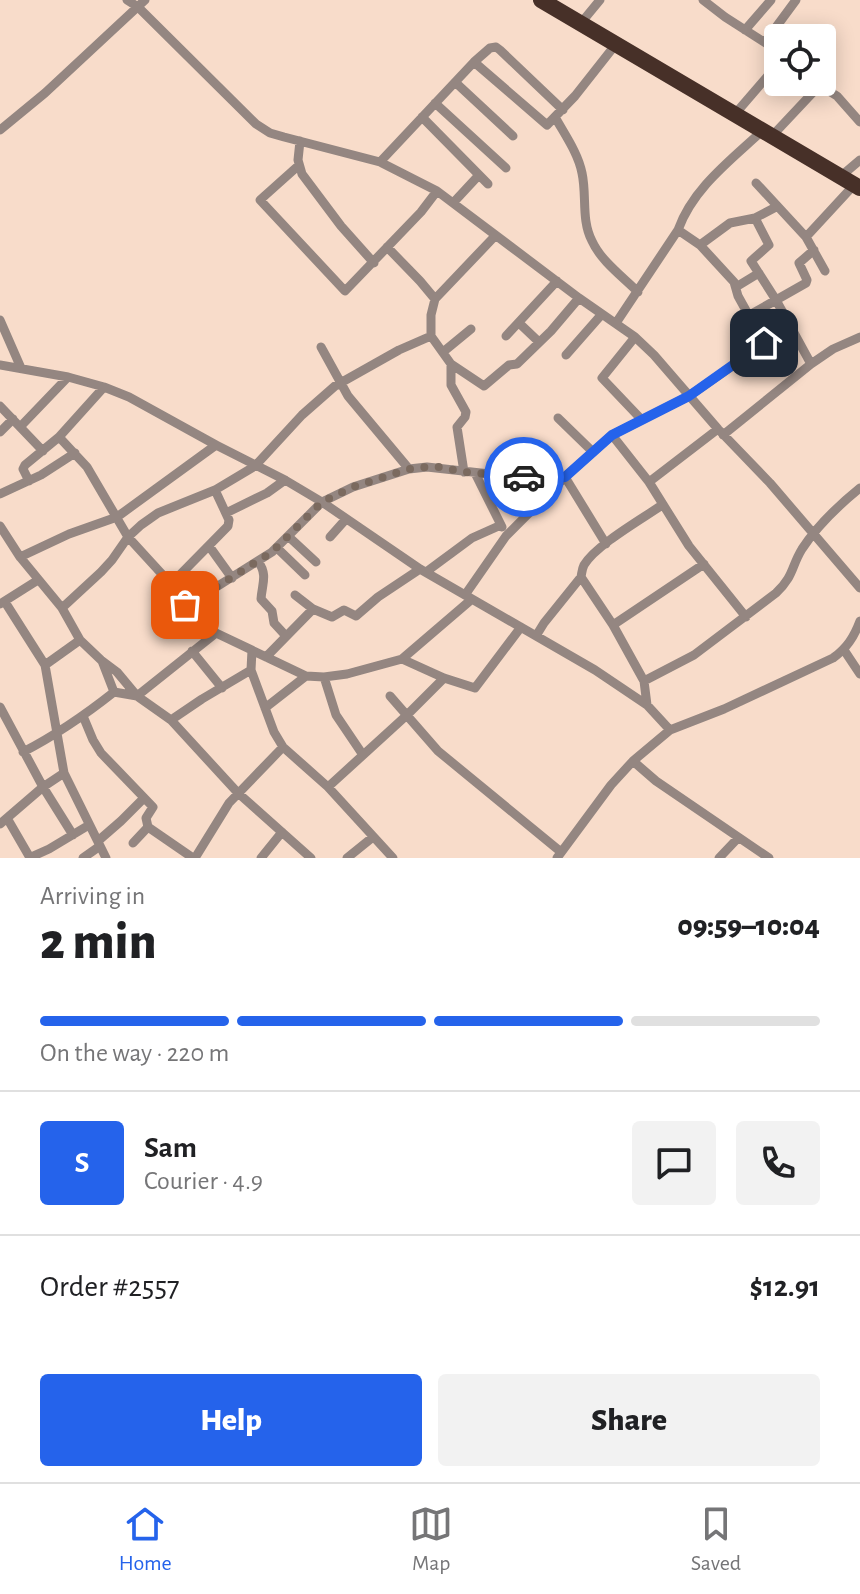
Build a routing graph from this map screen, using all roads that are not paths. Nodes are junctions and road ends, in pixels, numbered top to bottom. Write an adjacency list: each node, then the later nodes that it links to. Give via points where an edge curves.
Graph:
1 (127, 0): 7 (street)
2 (541, 0): 9 (highway)
3 (600, 0): 9 (street)
4 (703, 0): 11 (street)
5 (773, 0): 8 (street); 11 (street)
6 (796, 0): 8 (street)
7 (142, 4): 24 (street); 27 (street, via 256,124)
8 (787, 10): 10 (street)
9 (581, 23): 13 (highway)
10 (777, 24)
11 (745, 30): 12 (street)
12 (764, 41)
13 (616, 44): 20 (street); 21 (highway)
14 (474, 62): 16 (street); 20 (street, via 547,125); 20 (street, via 496,47)
15 (764, 80): 21 (street)
16 (455, 82): 19 (street); 26 (street)
17 (836, 95): 23 (street)
18 (805, 96): 25 (street)
19 (435, 103): 22 (street); 31 (street)
20 (559, 114): 51 (street, via 582,171 590,238)
21 (735, 114): 25 (highway)
22 (422, 117): 29 (street); 32 (street)
23 (860, 122)
24 (0, 130)
25 (767, 134): 34 (highway); 40 (street, via 699,192)
26 (513, 136)
27 (300, 141): 29 (street); 30 (street)
28 (860, 160): 34 (street)
29 (380, 162): 36 (street)
30 (298, 166): 46 (street); 46 (street, via 260,200 345,291)
31 (506, 168)
32 (479, 175): 35 (street); 37 (street)
33 (756, 183): 38 (street)
34 (852, 183): 42 (street)
35 (488, 184)
36 (437, 191): 37 (street); 44 (street)
37 (453, 203): 41 (street)
38 (776, 207): 39 (street); 42 (street)
39 (755, 218): 43 (street, via 730,223); 48 (street, via 769,245 751,260)
40 (678, 230): 43 (street); 51 (street)
41 (495, 236): 49 (street); 53 (street)
42 (806, 237): 45 (street)
43 (700, 245): 50 (street)
44 (387, 247): 46 (street); 53 (street)
45 (814, 250): 47 (street); 54 (street, via 799,263 806,283)
46 (374, 263)
47 (825, 271)
48 (759, 273): 50 (street); 54 (street)
49 (557, 281): 52 (street); 58 (street)
50 (736, 287): 56 (street)
51 (638, 292): 59 (street)
52 (579, 298): 55 (street); 66 (street)
53 (435, 299): 62 (street)
54 (776, 300): 56 (street); 60 (street)
55 (602, 314): 59 (street); 70 (street)
56 (748, 316): 67 (street)
57 (0, 320): 74 (street)
58 (519, 323): 63 (street); 66 (street)
59 (616, 323): 64 (street)
60 (790, 326): 67 (street); 72 (street)
61 (471, 329): 69 (street)
62 (431, 336): 69 (street); 76 (street)
63 (506, 336)
64 (635, 337): 78 (street); 81 (street, via 602,378)
65 (859, 338): 72 (street)
66 (539, 342): 71 (street, via 484,386)
67 (764, 343): 78 (street)
68 (321, 347): 76 (street)
69 (443, 352): 71 (street)
70 (566, 355)
71 (451, 364): 93 (street, via 451,385 466,412 457,427)
72 (811, 364): 84 (street)
73 (0, 365): 74 (street)
74 (21, 368): 75 (street)
75 (68, 377): 77 (street); 82 (street)
76 (341, 383): 91 (street, via 320,397); 92 (street)
77 (104, 387): 86 (street); 87 (street)
78 (689, 396): 81 (street); 84 (street)
79 (0, 406): 82 (street)
80 (558, 418): 89 (street)
81 (641, 419): 85 (street)
82 (16, 423): 83 (street); 88 (street)
83 (0, 432)
84 (720, 432): 97 (street); 108 (street)
85 (612, 435): 89 (street); 97 (street)
86 (59, 437): 88 (street); 90 (street)
87 (216, 445): 91 (street); 104 (street)
88 (43, 451): 96 (street, via 24,468)
89 (593, 452): 94 (street)
90 (75, 453): 96 (street); 104 (street)
91 (255, 466): 95 (street); 99 (street)
92 (409, 469): 93 (street); 101 (street)
93 (470, 472): 94 (street, via 543,480); 106 (street)
94 (565, 477): 109 (street); 113 (street)
95 (285, 480): 101 (street); 103 (street)
96 (29, 481): 100 (street)
97 (649, 482): 102 (street)
98 (860, 488): 108 (street)
99 (215, 490): 103 (street); 110 (street, via 158,513)
100 (0, 492)
101 (322, 502): 105 (street); 111 (street)
102 (662, 505): 113 (street); 121 (street)
103 (226, 513): 114 (street, via 228,526)
104 (117, 517): 110 (street); 118 (street)
105 (346, 519): 112 (street); 122 (street)
106 (501, 525): 109 (street); 122 (street)
107 (0, 526): 115 (street)
108 (815, 533): 128 (street); 135 (street, via 786,584)
109 (506, 536): 130 (street)
110 (128, 537): 127 (street); 132 (street, via 107,566)
111 (289, 537): 116 (street); 120 (street)
112 (330, 537)
113 (606, 544): 124 (street, via 586,563)
114 (209, 546): 125 (street); 127 (street)
115 (13, 547): 117 (street); 118 (street)
116 (277, 548): 119 (street); 123 (street)
117 (0, 551)
118 (20, 557): 126 (street)
119 (258, 561): 125 (street); 140 (street, via 265,578 261,599)
120 (316, 562)
121 (704, 564): 135 (street); 136 (street)
122 (423, 571): 130 (street); 133 (street, via 358,615 344,610 332,617)
123 (305, 575)
124 (581, 577): 136 (street); 141 (street)
125 (232, 578): 134 (street)
126 (38, 580): 131 (street); 132 (street)
127 (171, 584): 134 (street)
128 (860, 588)
129 (295, 595): 133 (street)
130 (468, 597): 137 (street); 147 (street)
131 (3, 603): 149 (street)
132 (62, 608): 142 (street)
133 (313, 609): 140 (street)
134 (189, 610): 139 (street)
135 (746, 617): 155 (street, via 694,655)
136 (613, 625): 155 (street)
137 (521, 627): 141 (street); 154 (street, via 475,688)
138 (859, 627): 144 (street)
139 (216, 633): 143 (street); 145 (street)
140 (286, 636): 146 (street)
141 (536, 636): 160 (street)
142 (80, 640): 148 (street); 149 (street)
143 (252, 650): 146 (street); 150 (street)
144 (844, 650): 151 (street); 167 (street)
145 (192, 651): 156 (street); 158 (street)
146 (266, 657): 152 (street)
147 (402, 659): 153 (street); 154 (street)
148 (101, 660): 157 (street); 158 (street)
149 (45, 665): 168 (street)
150 (251, 670): 156 (street); 162 (street)
151 (860, 674)
152 (306, 676): 153 (street); 162 (street)
153 (324, 677): 171 (street, via 336,715)
154 (444, 678): 163 (street)
155 (644, 681): 160 (street)
156 (222, 688): 165 (street)
157 (114, 692): 158 (street); 164 (street)
158 (137, 696): 165 (street)
159 (390, 696): 163 (street)
160 (647, 705): 167 (street)
161 (0, 707): 166 (street)
162 (265, 708): 169 (street)
163 (407, 715): 171 (street); 189 (street, via 438,751)
164 (83, 716): 168 (street); 177 (street, via 101,753)
165 (171, 720): 176 (street)
166 (4, 726): 170 (street)
167 (670, 730): 172 (street)
168 (56, 734): 170 (street); 173 (street)
169 (283, 747): 175 (street); 176 (street)
170 (23, 752): 174 (street)
171 (363, 755): 175 (street)
172 (633, 761): 184 (street); 189 (street)
173 (64, 773): 174 (street); 179 (street)
174 (43, 787): 178 (street); 182 (street)
175 (328, 787): 183 (street)
176 (238, 793): 181 (street); 192 (street)
177 (143, 799): 180 (street, via 153,807 146,818); 185 (street)
178 (4, 821): 187 (street, via 30,857)
179 (89, 825): 182 (street); 185 (street)
180 (148, 827): 186 (street); 192 (street)
181 (282, 832): 193 (street); 194 (street)
182 (73, 835): 187 (street)
183 (373, 837): 195 (street); 196 (street)
184 (738, 838): 188 (street); 197 (street)
185 (99, 843): 190 (street); 191 (street)
186 (133, 843)
187 (51, 854)
188 (756, 854): 198 (street)
189 (559, 855)
190 (83, 858)
191 (106, 858)
192 (194, 858)
193 (261, 858)
194 (311, 858)
195 (347, 858)
196 (393, 858)
197 (719, 858)
198 (769, 858)

